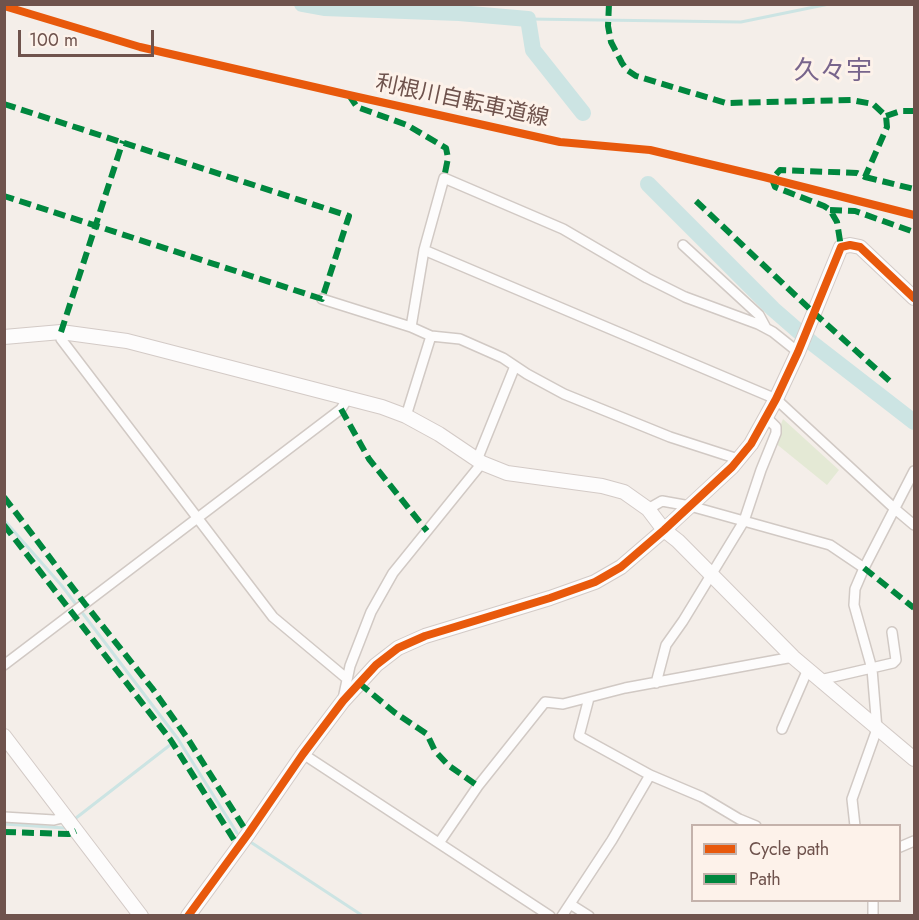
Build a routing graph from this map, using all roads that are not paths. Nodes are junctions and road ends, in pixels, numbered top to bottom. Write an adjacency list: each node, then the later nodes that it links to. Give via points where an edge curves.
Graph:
1 (683, 245): 6 (street, via 759,315)
2 (424, 250): 5 (street); 6 (street, via 444,178 563,229 684,297); 13 (street)
3 (915, 297): 10 (street, via 860,247 841,247)
4 (322, 299): 5 (street)
5 (411, 327): 8 (street)
6 (766, 328): 10 (street)
7 (61, 332): 9 (street); 12 (street, via 127,341); 22 (street, via 61,339)
8 (431, 336): 11 (street, via 460,339); 14 (street)
9 (4, 337)
10 (798, 352): 13 (street)
11 (515, 366): 16 (street, via 594,407); 17 (street)
12 (348, 398): 14 (street); 22 (street, via 341,409)
13 (776, 399): 15 (street); 21 (street)
14 (406, 416): 17 (street)
15 (766, 417): 16 (street); 23 (street, via 776,427 776,434)
16 (738, 459): 19 (street)
17 (480, 461): 20 (street, via 507,472 624,492); 33 (street, via 393,573 371,612)
18 (915, 471): 21 (street)
19 (690, 506): 20 (street, via 662,501); 23 (street); 25 (street)
20 (648, 509): 25 (street)
21 (895, 509): 24 (street); 26 (street)
22 (198, 518): 30 (street); 33 (street, via 273,617)
23 (744, 521): 26 (street, via 830,545); 27 (street)
24 (915, 525)
25 (664, 530): 27 (street); 37 (street, via 621,567 595,582 398,648 376,664)
26 (864, 567): 32 (street, via 855,589 854,605)
27 (712, 575): 29 (street); 35 (street, via 666,645)
28 (892, 632): 32 (street, via 896,660)
29 (793, 657): 31 (street); 35 (street)
30 (4, 665)
31 (808, 669): 34 (street); 38 (street)
32 (872, 669): 34 (street); 39 (street)
33 (346, 678): 37 (street)
34 (820, 680): 39 (street)
35 (656, 683): 36 (street)
36 (589, 698): 43 (street, via 579,736); 49 (street, via 562,704 544,702)
37 (343, 701): 41 (street)
38 (782, 729)
39 (877, 729): 42 (street); 47 (street, via 852,799)
40 (4, 736): 45 (street)
41 (303, 754): 49 (street); 53 (street)
42 (915, 759)
43 (650, 774): 46 (street); 51 (street)
44 (4, 817): 45 (street)
45 (66, 817): 52 (street)
46 (753, 824)
47 (855, 824)
48 (915, 841): 50 (street)
49 (439, 843): 54 (street)
50 (901, 847)
51 (570, 904): 55 (street); 56 (street)
52 (141, 915)
53 (188, 915)
54 (550, 915)
55 (562, 915)
56 (589, 915)

